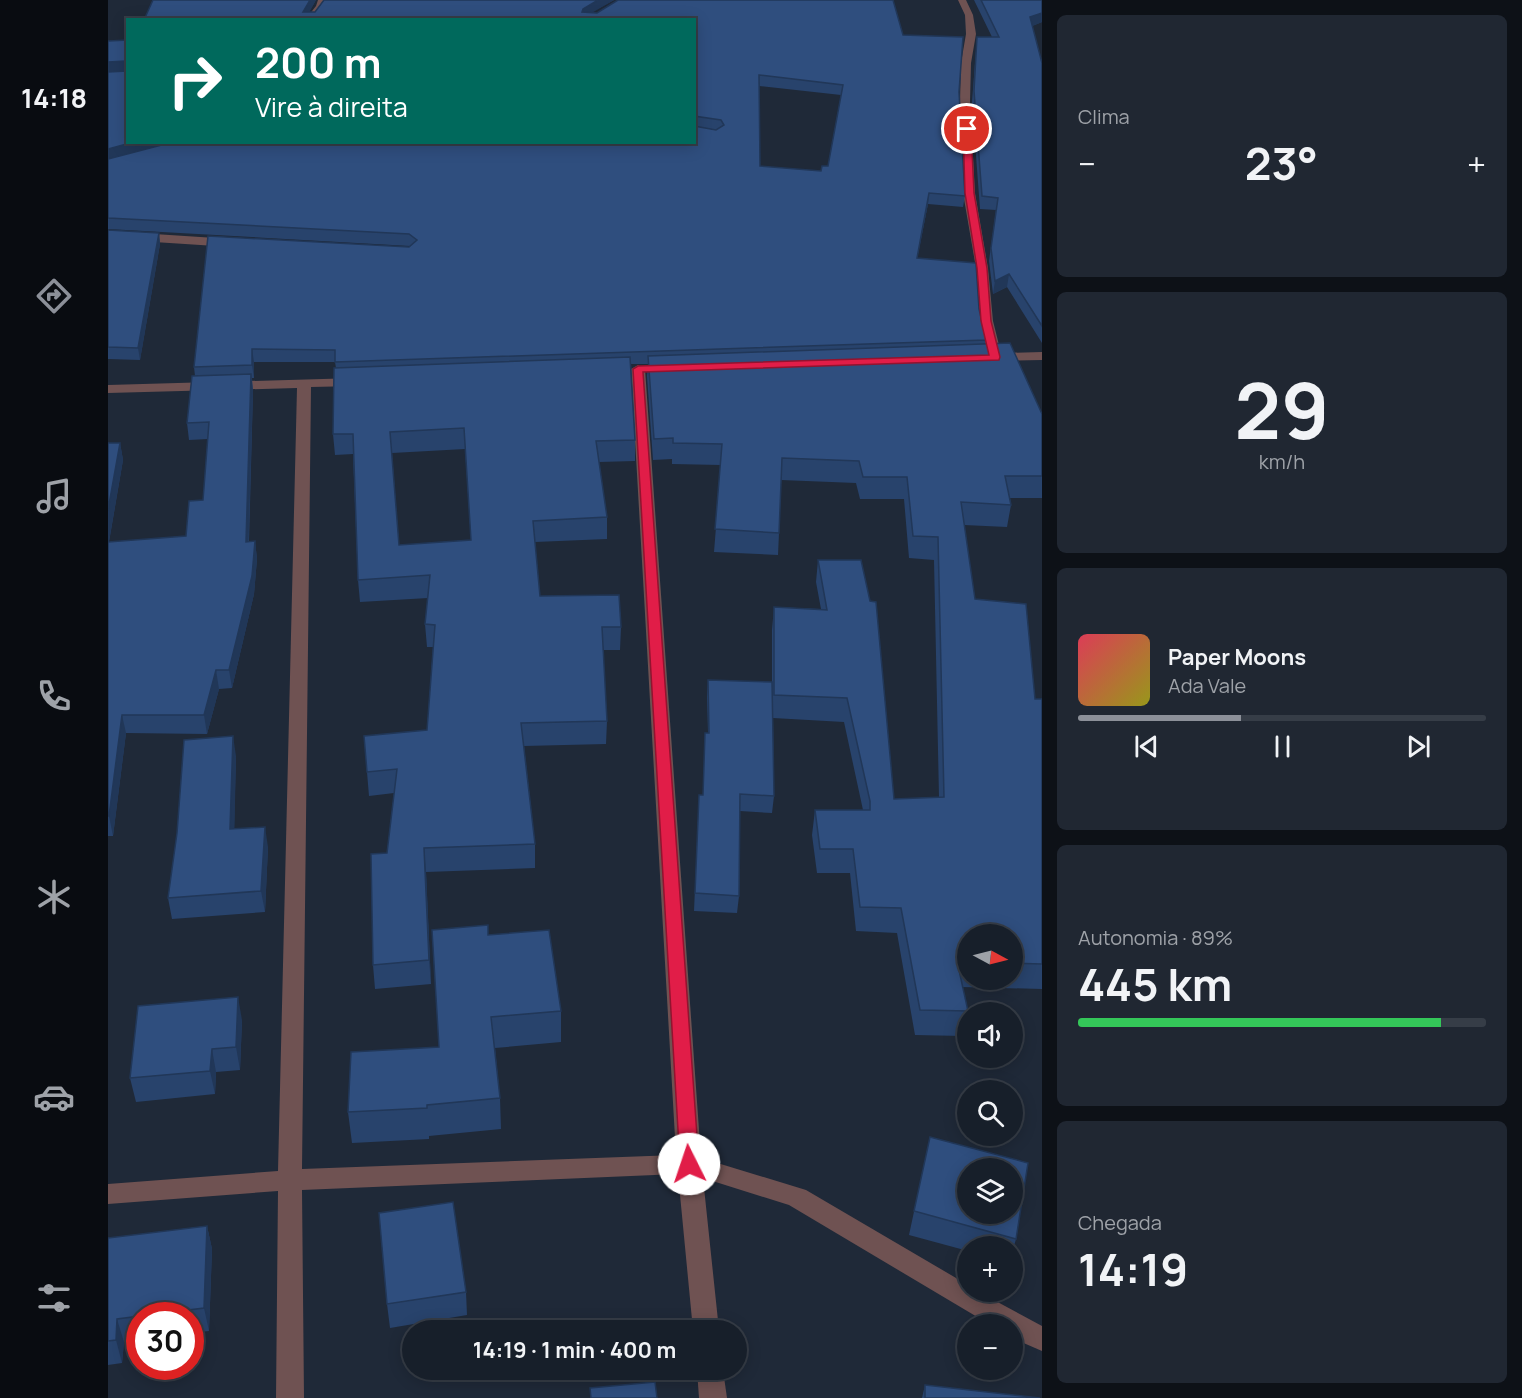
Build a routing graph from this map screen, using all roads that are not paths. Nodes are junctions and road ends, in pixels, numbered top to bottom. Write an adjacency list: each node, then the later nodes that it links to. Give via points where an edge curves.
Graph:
1 (322, 0): 3 (street)
2 (962, 0): 6 (street, via 971,33 965,102 969,193 982,268 989,358)
3 (311, 18)
4 (108, 235): 5 (street)
5 (243, 243)
6 (1042, 356)
7 (638, 369): 11 (street)
8 (376, 381): 9 (street)
9 (304, 384): 10 (street); 12 (street)
10 (108, 388)
11 (689, 1164): 12 (street); 14 (street, via 797,1197); 15 (street)
12 (290, 1180): 13 (street); 19 (street)
13 (108, 1194)
14 (994, 1314)
15 (705, 1320)
16 (1023, 1330): 17 (street)
17 (1042, 1339)
18 (711, 1380): 20 (street)
19 (290, 1398)
20 (713, 1398)

